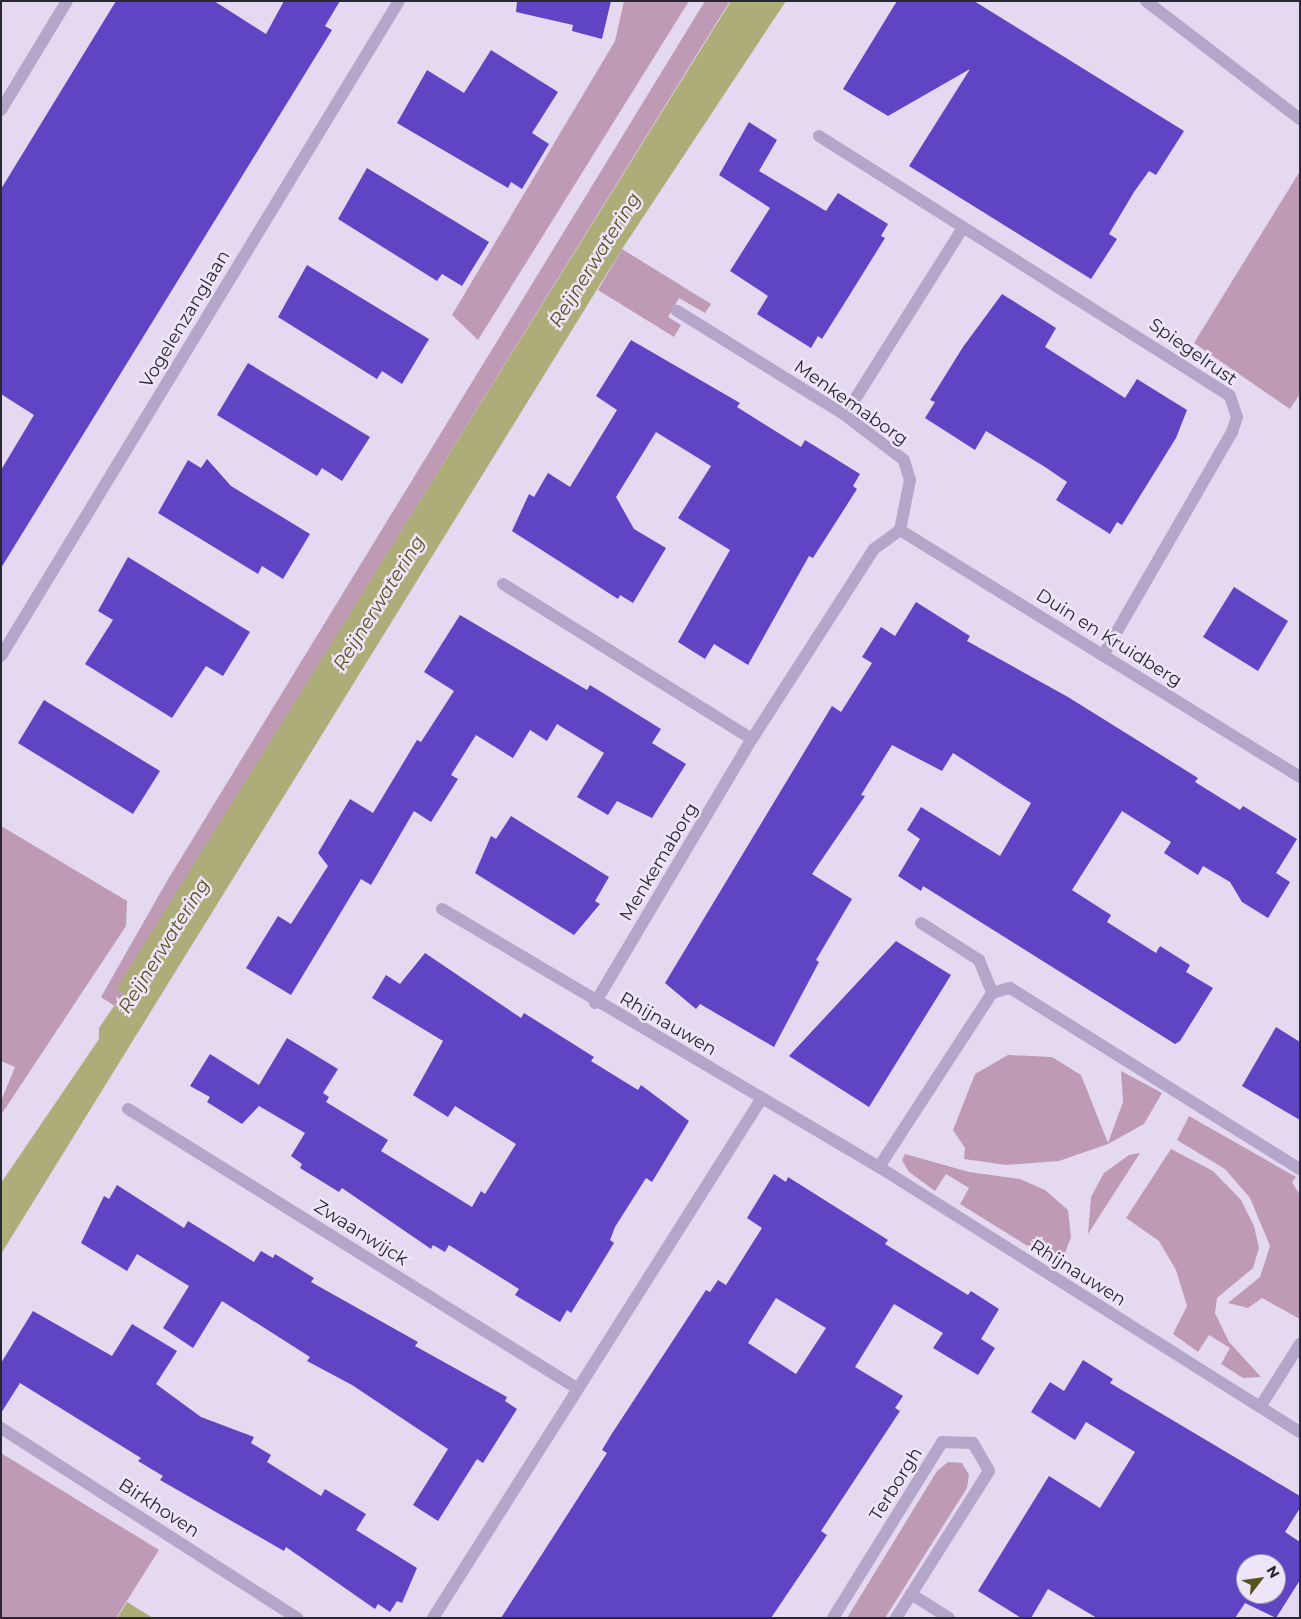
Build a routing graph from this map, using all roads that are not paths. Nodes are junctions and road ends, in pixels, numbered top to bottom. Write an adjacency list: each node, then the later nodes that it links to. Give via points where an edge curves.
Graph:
1 (67, 1): 4 (street)
2 (399, 1): 13 (street, Vogelenzanglaan)
3 (1146, 1): 5 (street)
4 (1, 110)
5 (1300, 119)
6 (819, 136): 7 (street, Spiegelrust)
7 (962, 229): 9 (street); 12 (street, Spiegelrust, via 1230,396 1237,417)
8 (677, 311): 9 (street, Menkemaborg)
9 (845, 415): 10 (street, Menkemaborg, via 904,460 910,480)
10 (900, 530): 12 (street, Duin en Kruidberg); 14 (street, Menkemaborg, via 874,549)
11 (503, 584): 14 (street)
12 (1103, 655): 15 (street, Duin en Kruidberg)
13 (1, 656)
14 (752, 739): 19 (street, Menkemaborg)
15 (1300, 777)
16 (442, 909): 19 (street, Rhijnauwen)
17 (921, 923): 18 (street, via 979,960)
18 (992, 993): 22 (street); 23 (street, via 1010,988)
19 (595, 1003): 20 (street, Rhijnauwen)
20 (762, 1098): 22 (street, Rhijnauwen); 25 (street)
21 (128, 1109): 25 (street, Zwaanwijck)
22 (879, 1167): 26 (street, Rhijnauwen)
23 (1300, 1169)
24 (1300, 1344): 26 (street)
25 (575, 1387): 31 (street)
26 (1260, 1408): 28 (street, Rhijnauwen)
27 (1, 1428): 30 (street, Birkhoven)
28 (1300, 1432)
29 (910, 1594): 32 (street, Terborgh, via 989,1471 973,1443 942,1442); 33 (street, Terborgh); 34 (street)
30 (297, 1618)
31 (433, 1618)
32 (833, 1618)
33 (896, 1618)
34 (949, 1618)

